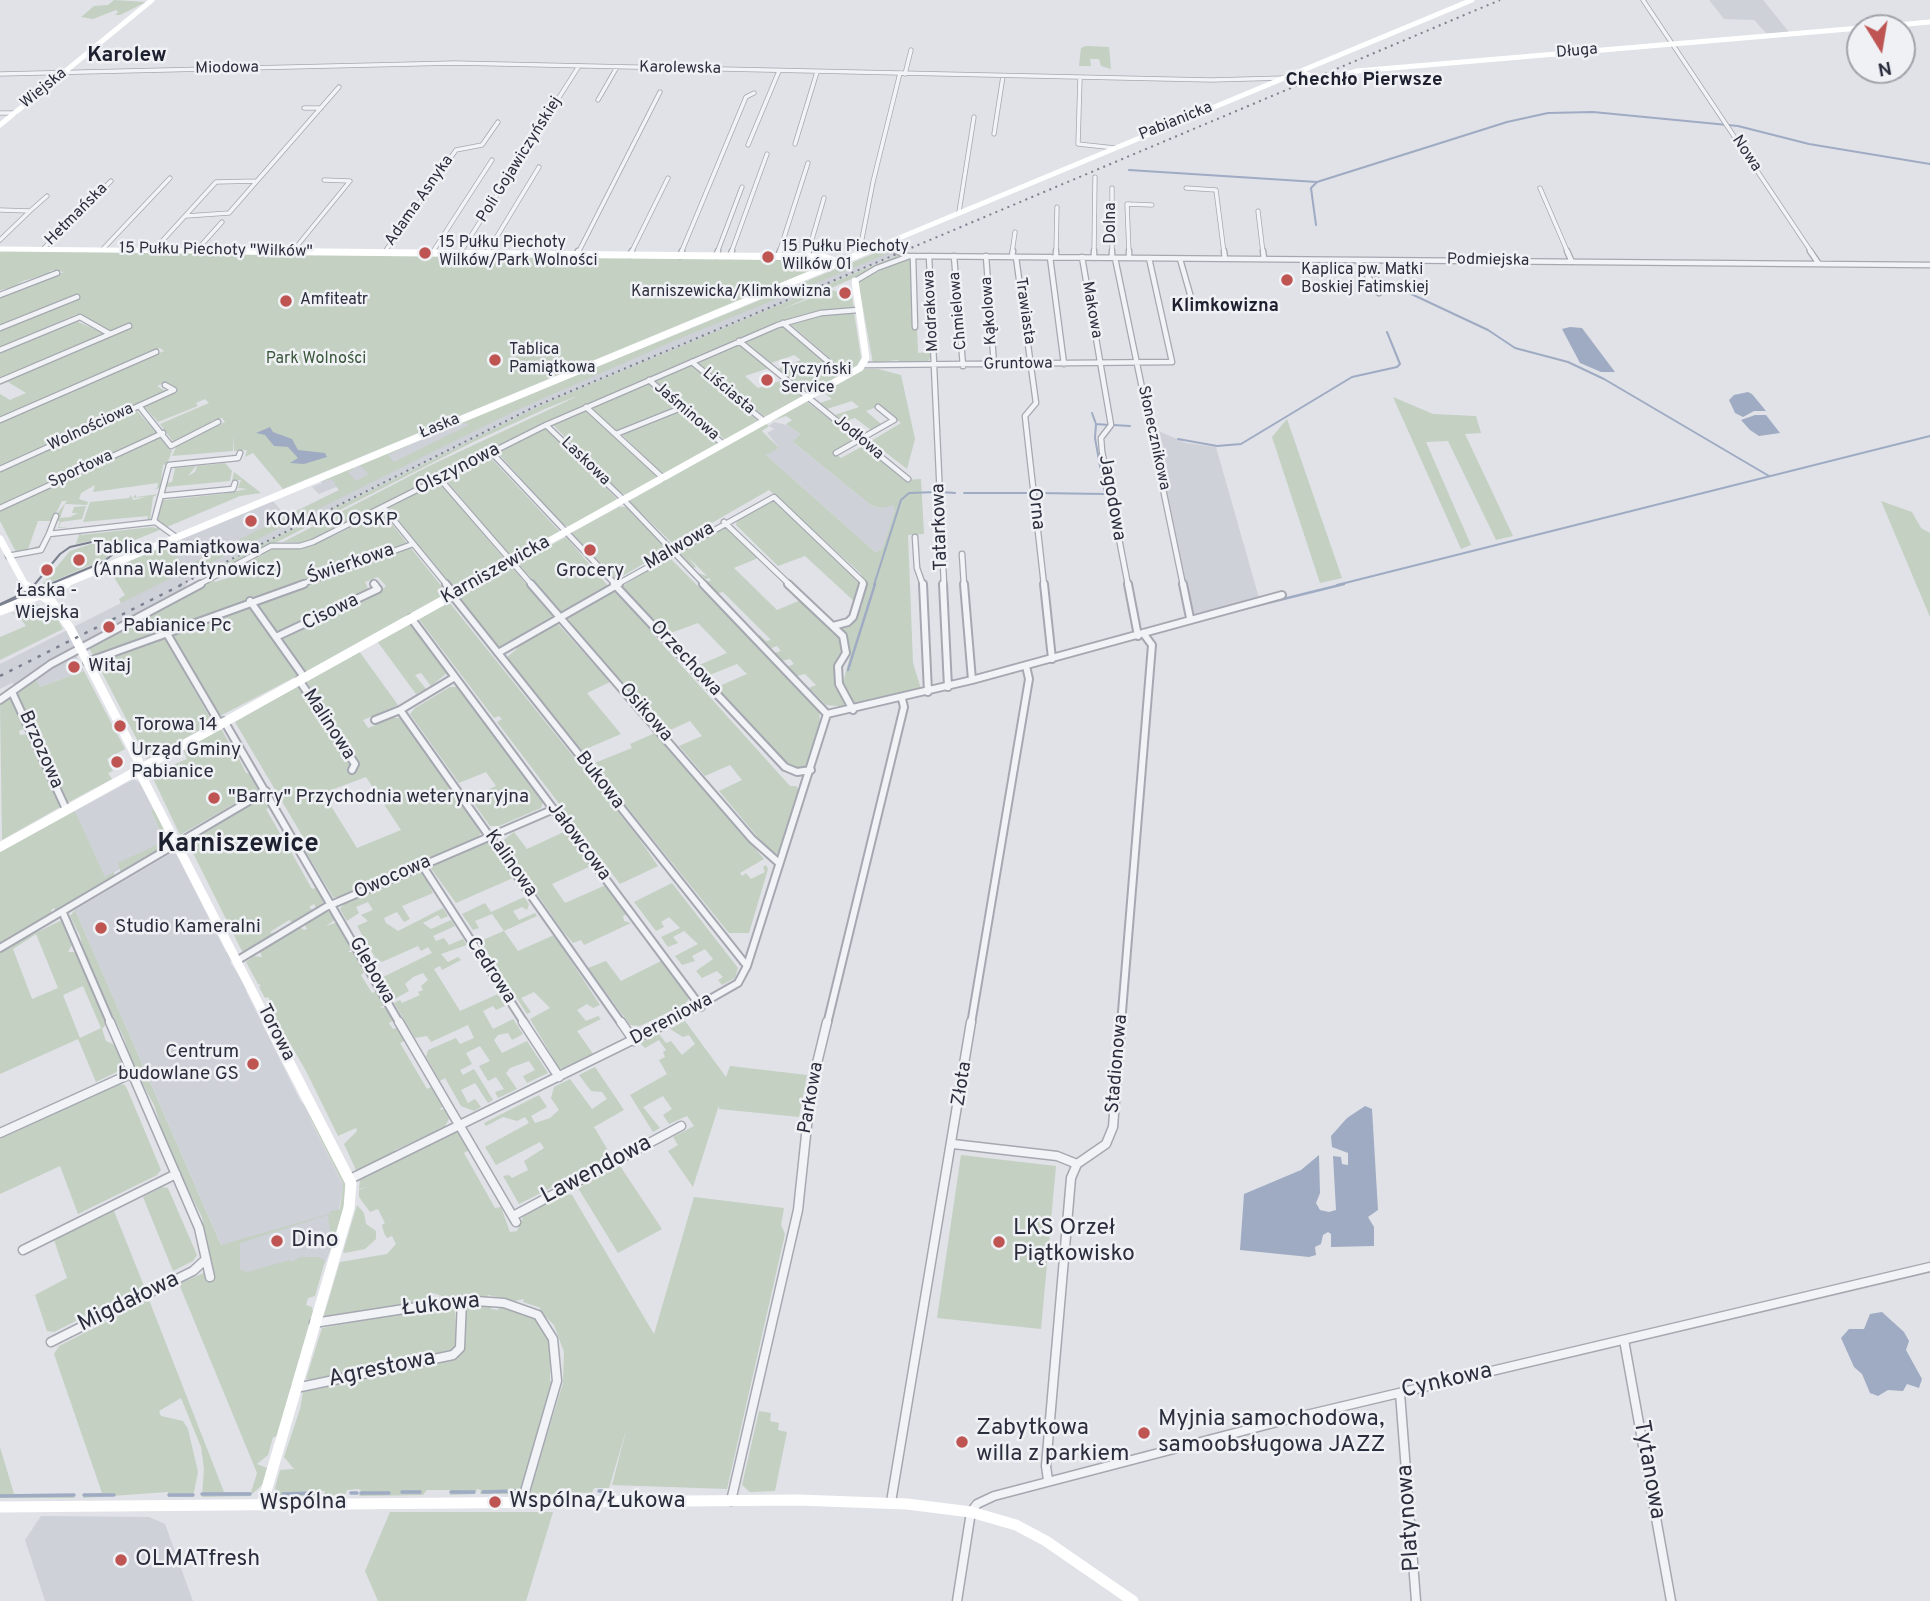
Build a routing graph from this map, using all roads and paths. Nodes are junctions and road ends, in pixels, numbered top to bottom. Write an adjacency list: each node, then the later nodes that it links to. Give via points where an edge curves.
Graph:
1 (152, 0): 13 (street, Wiejska)
2 (1472, 0): 12 (street, Pabianicka)
3 (1643, 0): 5 (street)
4 (1846, 29): 5 (street, Długa)
5 (1672, 44): 12 (street, Długa, via 1357,71 1326,80); 97 (street, Nowa)
6 (911, 50): 16 (street)
7 (455, 63): 8 (street, Karolewska); 13 (street, Miodowa)
8 (579, 66): 9 (street, Karolewska); 71 (street, Poli Gojawiczyńskiej)
9 (617, 67): 10 (street, Karolewska); 23 (street)
10 (779, 71): 11 (street, Karolewska); 33 (street)
11 (817, 72): 15 (street, Karolewska); 32 (street)
12 (1297, 72): 19 (street, Pabianicka)
13 (63, 73): 14 (street, Miodowa); 27 (street, Wiejska)
14 (0, 74)
15 (900, 74): 16 (street, Karolewska); 68 (street, via 860,248)
16 (905, 74): 17 (street, Karolewska)
17 (1003, 76): 18 (street, Karolewska); 31 (street)
18 (1080, 78): 19 (street, Karolewska); 34 (street, via 1078,144)
19 (1284, 78): 34 (street, Pabianicka)
20 (339, 87): 25 (street)
21 (660, 92): 73 (street)
22 (754, 93): 75 (street, via 746,97)
23 (598, 100)
24 (303, 108): 25 (street)
25 (321, 108): 42 (street)
26 (0, 113): 27 (street)
27 (15, 113): 30 (street, Wiejska)
28 (974, 117): 56 (street)
29 (498, 122): 69 (street, Adama Asnyka, via 482,145 457,150)
30 (0, 125)
31 (995, 134)
32 (795, 144)
33 (748, 145)
34 (1115, 148): 56 (street, Pabianicka)
35 (767, 154): 77 (street)
36 (492, 160): 70 (street)
37 (807, 163): 80 (street)
38 (539, 167): 72 (street)
39 (1095, 177): 87 (street)
40 (170, 178): 64 (street)
41 (668, 178): 74 (street)
42 (257, 180): 57 (street, via 216,182); 57 (street, via 226,215)
43 (324, 180): 67 (street, via 350,181)
44 (111, 181): 63 (street, Hetmańska)
45 (742, 187): 76 (street)
46 (1112, 188): 88 (street, Dolna)
47 (1186, 188): 92 (street, via 1216,190)
48 (1540, 188): 96 (street)
49 (47, 196): 54 (street)
50 (824, 198): 81 (street)
51 (1152, 205): 89 (street, via 1127,204)
52 (1057, 207): 85 (street)
53 (0, 210): 54 (street)
54 (30, 211): 60 (street)
55 (1258, 211): 93 (street)
56 (959, 212): 61 (street, Pabianicka)
57 (186, 216): 65 (street)
58 (222, 222): 66 (street)
59 (1015, 232): 84 (street, Trawiasta)
60 (0, 240)
61 (881, 245): 68 (street, Łaska); 78 (street, Podmiejska)
62 (0, 248): 63 (street, 15 Pułku Piechoty "Wilków")
63 (43, 249): 64 (street, 15 Pułku Piechoty "Wilków")
64 (102, 250): 65 (street, 15 Pułku Piechoty "Wilków")
65 (154, 250): 66 (street, 15 Pułku Piechoty "Wilków")
66 (197, 250): 67 (street, 15 Pułku Piechoty "Wilków")
67 (293, 251): 69 (street, 15 Pułku Piechoty "Wilków")
68 (863, 252): 95 (street, Łaska)
69 (384, 253): 70 (street, 15 Pułku Piechoty "Wilków")
70 (432, 253): 71 (street, 15 Pułku Piechoty "Wilków")
71 (460, 253): 72 (street, 15 Pułku Piechoty "Wilków")
72 (486, 254): 73 (street, 15 Pułku Piechoty "Wilków")
73 (577, 254): 74 (street, 15 Pułku Piechoty "Wilków")
74 (630, 255): 75 (street, 15 Pułku Piechoty "Wilków")
75 (680, 256): 76 (street, 15 Pułku Piechoty "Wilków")
76 (716, 256): 77 (street, 15 Pułku Piechoty "Wilków")
77 (730, 256): 80 (street, 15 Pułku Piechoty "Wilków")
78 (911, 256): 79 (street, Podmiejska); 100 (street); 108 (street)
79 (929, 256): 82 (street, Podmiejska); 121 (street, Modrakowa)
80 (778, 257): 81 (street, 15 Pułku Piechoty "Wilków")
81 (807, 257): 95 (street, 15 Pułku Piechoty "Wilków")
82 (954, 257): 83 (street, Podmiejska); 122 (street, Chmielowa)
83 (986, 257): 84 (street, Podmiejska); 119 (street, Kąkolowa)
84 (1014, 257): 85 (street, Podmiejska); 120 (street, Trawiasta)
85 (1053, 257): 86 (street, Podmiejska); 117 (street)
86 (1082, 257): 87 (street, Podmiejska); 115 (street, Makowa)
87 (1094, 258): 88 (street, Podmiejska)
88 (1113, 258): 89 (street, Podmiejska); 116 (street, Słonecznikowa)
89 (1129, 258): 90 (street, Podmiejska)
90 (1149, 258): 91 (street, Podmiejska); 116 (street, Gruntowa, via 1172,362)
91 (1180, 259): 92 (street, Podmiejska); 104 (street)
92 (1225, 259): 93 (street, Podmiejska)
93 (1264, 259): 94 (street, Podmiejska)
94 (1357, 260): 96 (street, Podmiejska); 101 (street)
95 (838, 262): 157 (main road, Łaska)
96 (1572, 262): 97 (street, Podmiejska)
97 (1819, 264): 98 (street, Podmiejska)
98 (1930, 265)
99 (57, 273): 102 (street)
100 (855, 281): 105 (street)
101 (1379, 293)
102 (0, 295)
103 (77, 297): 109 (street)
104 (1194, 308)
105 (858, 310): 106 (street, Olszynowa); 118 (street)
106 (783, 323): 111 (street, Olszynowa); 123 (street)
107 (130, 326): 110 (street)
108 (915, 327)
109 (0, 328)
110 (110, 334): 112 (street, via 80,317); 124 (street)
111 (739, 341): 114 (street, Olszynowa); 127 (street, Jodłowa)
112 (0, 350)
113 (156, 352): 132 (street)
114 (692, 362): 125 (street, Olszynowa); 133 (street, Liściasta)
115 (1101, 363): 116 (street, Gruntowa); 117 (street, Gruntowa); 177 (street, Jagodowa, via 1111,425 1101,438 1102,450)
116 (1137, 363): 174 (street, Słonecznikowa)
117 (1064, 364): 120 (street, Gruntowa)
118 (864, 365): 121 (street, Gruntowa); 123 (street, Karniszewicka)
119 (994, 365): 120 (street, Gruntowa); 122 (street, Gruntowa)
120 (1032, 365): 181 (street, Orna, via 1036,403 1025,416)
121 (935, 366): 122 (street, Gruntowa); 187 (street, Tatarkowa)
122 (963, 366)
123 (845, 376): 127 (street, Karniszewicka)
124 (0, 380)
125 (649, 380): 129 (street, Olszynowa); 131 (street, Jaśminowa)
126 (165, 385): 128 (street, Wolnościowa, via 174,390)
127 (809, 396): 133 (street, Karniszewicka); 138 (street, Jodłowa)
128 (140, 407): 136 (street); 143 (street, Wolnościowa)
129 (586, 407): 135 (street, Olszynowa); 137 (street)
130 (878, 407): 138 (street, via 894,420)
131 (681, 408): 137 (street); 139 (street, Jaśminowa)
132 (0, 420)
133 (764, 421): 139 (street, Karniszewicka)
134 (218, 422): 136 (street, via 171,446)
135 (546, 425): 141 (street, Olszynowa); 149 (street, Laskowa)
136 (163, 433): 150 (street, Sportowa)
137 (616, 434): 144 (street)
138 (861, 440): 142 (street); 146 (street, Jodłowa)
139 (723, 444): 144 (street, Karniszewicka)
140 (240, 453): 148 (street, via 238,458 169,465)
141 (492, 453): 145 (street, Olszynowa); 155 (street, Orzechowa)
142 (836, 453)
143 (0, 469)
144 (663, 478): 149 (street, Karniszewicka)
145 (440, 479): 151 (street, Olszynowa); 164 (street, Osikowa)
146 (908, 479)
147 (235, 483): 148 (street, via 233,489)
148 (161, 496): 153 (street)
149 (624, 500): 155 (street, Karniszewicka); 161 (street, Laskowa)
150 (0, 508)
151 (383, 508): 160 (street, Bukowa); 179 (street, Olszynowa, via 306,544 271,546)
152 (56, 516): 156 (street)
153 (155, 522): 156 (street); 157 (street)
154 (724, 522): 161 (street, Malwowa); 175 (street); 175 (street, Malwowa, via 774,497 851,567 863,582 859,606 848,622)
155 (565, 532): 164 (street, Karniszewicka); 166 (street, Orzechowa)
156 (49, 534): 163 (street, via 41,550)
157 (176, 537): 167 (main road, Łaska)
158 (915, 537): 189 (street)
159 (0, 539): 163 (street)
160 (412, 544): 168 (street, Bukowa); 170 (street, Świerkowa)
161 (673, 551): 166 (street, Malwowa); 194 (street, Laskowa)
162 (962, 554): 186 (street)
163 (9, 556): 167 (street, via 24,585)
164 (512, 562): 168 (street, Karniszewicka); 172 (street, Osikowa)
165 (374, 583): 178 (street, Cisowa, via 378,589)
166 (615, 586): 172 (street, Malwowa); 199 (street, Orzechowa, via 785,767 797,772)
167 (38, 595): 171 (street, Łaska); 179 (street, Torowa, via 60,611)
168 (453, 595): 173 (street, Karniszewicka); 180 (street, Bukowa)
169 (1282, 595): 174 (street)
170 (250, 601): 176 (street, Świerkowa); 178 (street)
171 (0, 611)
172 (559, 617): 180 (street, Malwowa); 206 (street, Osikowa, via 752,839)
173 (411, 618): 184 (street, Jałowcowa); 185 (street, Karniszewicka)
174 (1190, 618): 177 (street)
175 (833, 626): 193 (street, via 844,636 846,653 838,666 839,684)
176 (166, 632): 182 (street, Świerkowa); 196 (street, Glebowa)
177 (1141, 634): 181 (street); 221 (street, Stadionowa, via 1152,645 1114,1127 1107,1144)
178 (276, 637): 185 (street)
179 (81, 649): 182 (main road, Torowa); 188 (street, Olszynowa)
180 (498, 653): 212 (street, Bukowa)
181 (1052, 659): 183 (street)
182 (87, 662): 197 (street, Torowa)
183 (1026, 666): 186 (street); 220 (street, Złota, via 1029,679)
184 (456, 677): 192 (street); 202 (street, Jałowcowa)
185 (302, 679): 196 (street, Karniszewicka); 198 (street, Malinowa, via 355,764)
186 (972, 680): 187 (street)
187 (948, 687): 189 (street)
188 (12, 692): 191 (street, Olszynowa); 201 (street, Brzozowa)
189 (928, 692): 190 (street)
190 (902, 699): 193 (street); 236 (street, Parkowa, via 904,707 811,1088 798,1207)
191 (0, 700)
192 (400, 710): 195 (street); 203 (street, Kalinowa)
193 (853, 710): 194 (street)
194 (827, 714): 199 (street, Dereniowa)
195 (375, 720)
196 (222, 723): 197 (street, Karniszewicka); 200 (street, Glebowa)
197 (139, 769): 201 (street, Karniszewicka); 204 (street, Torowa)
198 (352, 770)
199 (811, 770): 206 (street, Dereniowa)
200 (266, 791): 204 (street); 208 (street, Glebowa)
201 (66, 809): 205 (street, Karniszewicka)
202 (554, 809): 203 (street, Owocowa); 213 (street, Jałowcowa)
203 (490, 836): 207 (street, Owocowa); 214 (street, Kalinowa)
204 (178, 842): 209 (street); 211 (street, Torowa)
205 (1, 845)
206 (779, 863): 212 (street, Dereniowa)
207 (422, 865): 208 (street, Owocowa); 216 (street, Cedrowa)
208 (332, 904): 211 (street, Owocowa); 217 (street, Glebowa)
209 (64, 913): 210 (street); 215 (street, via 125,1051)
210 (0, 948)
211 (238, 960): 223 (street, Torowa)
212 (747, 966): 213 (street, Dereniowa, via 738,983)
213 (701, 1007): 214 (street, Dereniowa)
214 (634, 1041): 216 (street, Dereniowa)
215 (130, 1074): 219 (street); 222 (street, via 142,1090)
216 (559, 1077): 217 (street, Dereniowa)
217 (460, 1125): 223 (street, Dereniowa); 224 (street, Glebowa)
218 (681, 1126): 224 (street, Lawendowa)
219 (0, 1133)
220 (953, 1144): 221 (street, via 1056,1156); 238 (street, Złota)
221 (1077, 1164): 235 (street, via 1071,1178)
222 (176, 1174): 225 (street); 226 (street, via 199,1228)
223 (350, 1179): 230 (street, via 350,1204)
224 (514, 1219)
225 (23, 1250)
226 (205, 1260): 228 (street); 232 (street, Migdałowa, via 193,1271)
227 (1930, 1267): 231 (street, Cynkowa)
228 (210, 1277)
229 (462, 1300): 230 (street, Łukowa); 233 (street, Agrestowa, via 460,1348 453,1355); 237 (street, Łukowa, via 531,1310 553,1339 555,1392)
230 (314, 1323): 233 (street)
231 (1624, 1340): 234 (street, Cynkowa); 245 (street, Tytanowa)
232 (51, 1342)
233 (295, 1388): 239 (street)
234 (1400, 1393): 235 (street, Cynkowa); 244 (street, Platynowa)
235 (1048, 1480): 241 (street, Cynkowa, via 993,1496)
236 (731, 1501): 237 (street, Wspólna); 238 (street, Wspólna)
237 (522, 1502): 239 (street, Wspólna)
238 (891, 1502): 241 (street, Wspólna)
239 (262, 1505): 240 (street, Wspólna)
240 (0, 1507)
241 (971, 1512): 242 (street); 243 (street, Wspólna, via 1038,1536)
242 (957, 1601)
243 (1133, 1601)
244 (1416, 1601)
245 (1671, 1601)

